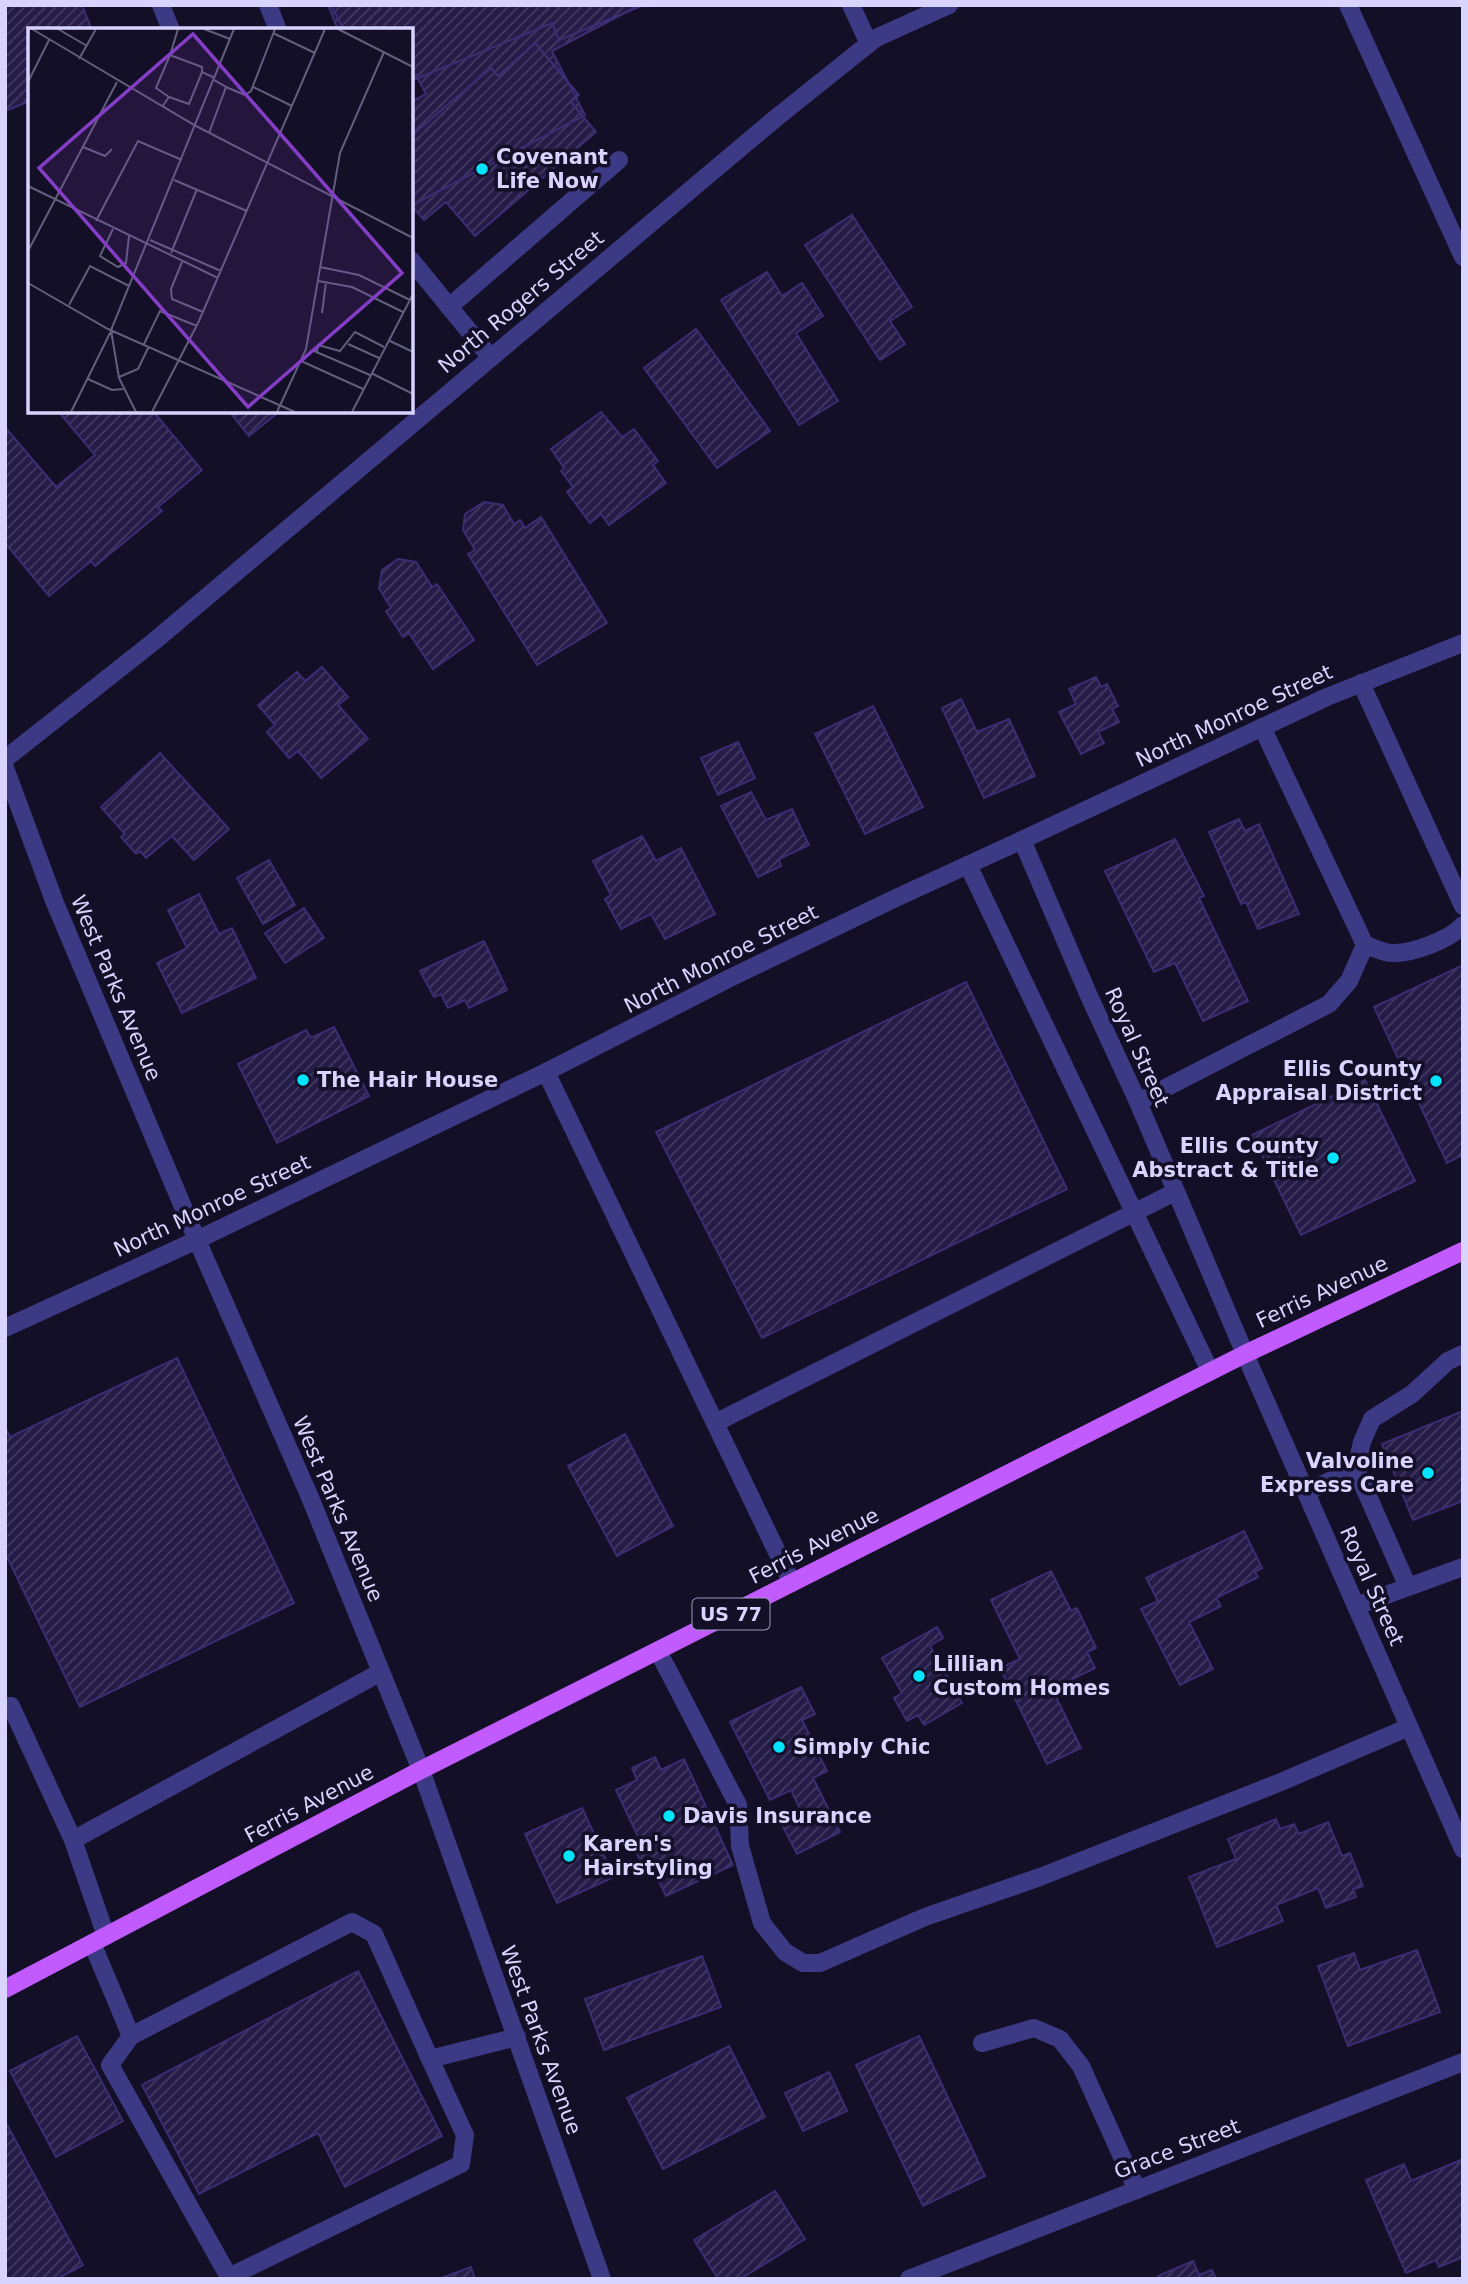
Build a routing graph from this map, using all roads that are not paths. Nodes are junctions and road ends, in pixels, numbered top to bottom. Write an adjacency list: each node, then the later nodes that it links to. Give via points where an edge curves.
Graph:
1 (161, 5): 6 (street)
2 (268, 5): 7 (street)
3 (851, 5): 8 (street)
4 (949, 5): 8 (street, North Rogers Street)
5 (1348, 5): 10 (street)
6 (170, 28)
7 (277, 28)
8 (869, 44): 13 (street, North Rogers Street)
9 (619, 160): 12 (street)
10 (1463, 257)
11 (413, 262): 12 (street)
12 (449, 307): 13 (street)
13 (491, 358): 14 (street, North Rogers Street)
14 (411, 416): 18 (street, North Rogers Street, via 152,643)
15 (1463, 643): 16 (street, North Monroe Street)
16 (1361, 683): 17 (street, North Monroe Street); 22 (street)
17 (1262, 727): 20 (street, North Monroe Street); 24 (street)
18 (5, 759)
19 (5, 768): 29 (street, West Parks Avenue, via 55,903)
20 (1022, 841): 21 (street, North Monroe Street); 26 (street, Royal Street)
21 (968, 865): 25 (street, North Monroe Street, via 730,978); 28 (street)
22 (1463, 906)
23 (1463, 925): 24 (street, via 1421,948 1391,953)
24 (1365, 944): 26 (street, via 1349,981 1329,1004)
25 (547, 1072): 29 (street, North Monroe Street); 35 (street)
26 (1139, 1102): 27 (street, Royal Street)
27 (1175, 1192): 28 (street); 32 (street, Royal Street)
28 (1136, 1212): 34 (street); 35 (street)
29 (197, 1240): 31 (street, North Monroe Street); 43 (street, West Parks Avenue)
30 (1463, 1251): 32 (main road, Ferris Avenue / US 77)
31 (5, 1328)
32 (1245, 1354): 34 (main road, Ferris Avenue / US 77); 37 (street, Royal Street)
33 (1463, 1354): 36 (street, via 1372,1419)
34 (1210, 1371): 39 (main road, Ferris Avenue / US 77)
35 (715, 1423): 39 (street)
36 (1356, 1469): 37 (street); 40 (street)
37 (1306, 1492): 41 (street, Royal Street)
38 (1463, 1567): 40 (street)
39 (792, 1583): 42 (main road, Ferris Avenue / US 77)
40 (1408, 1587): 41 (street)
41 (1356, 1606): 45 (street, Royal Street)
42 (658, 1651): 45 (street, via 738,1805 740,1846 762,1923 785,1952 803,1964 820,1963 925,1917 1052,1872); 46 (main road, Ferris Avenue / US 77)
43 (381, 1672): 46 (street, West Parks Avenue); 47 (street)
44 (5, 1706): 47 (street, via 11,1706)
45 (1409, 1727): 48 (street, Royal Street)
46 (421, 1770): 49 (main road, Ferris Avenue / US 77); 52 (street, West Parks Avenue)
47 (73, 1840): 49 (street)
48 (1463, 1849)
49 (99, 1939): 50 (main road, Ferris Avenue / US 77); 51 (street)
50 (5, 1989)
51 (131, 2036): 54 (street, via 352,1922 374,1934); 57 (street, via 110,2065)
52 (517, 2037): 54 (street); 58 (street, West Parks Avenue)
53 (982, 2043): 56 (street, via 1034,2028 1060,2039 1081,2067)
54 (430, 2059): 57 (street, via 465,2135 461,2164)
55 (1463, 2062): 56 (street, Grace Street)
56 (1137, 2190): 59 (street, Grace Street)
57 (229, 2278)
58 (603, 2279)
59 (909, 2279)

